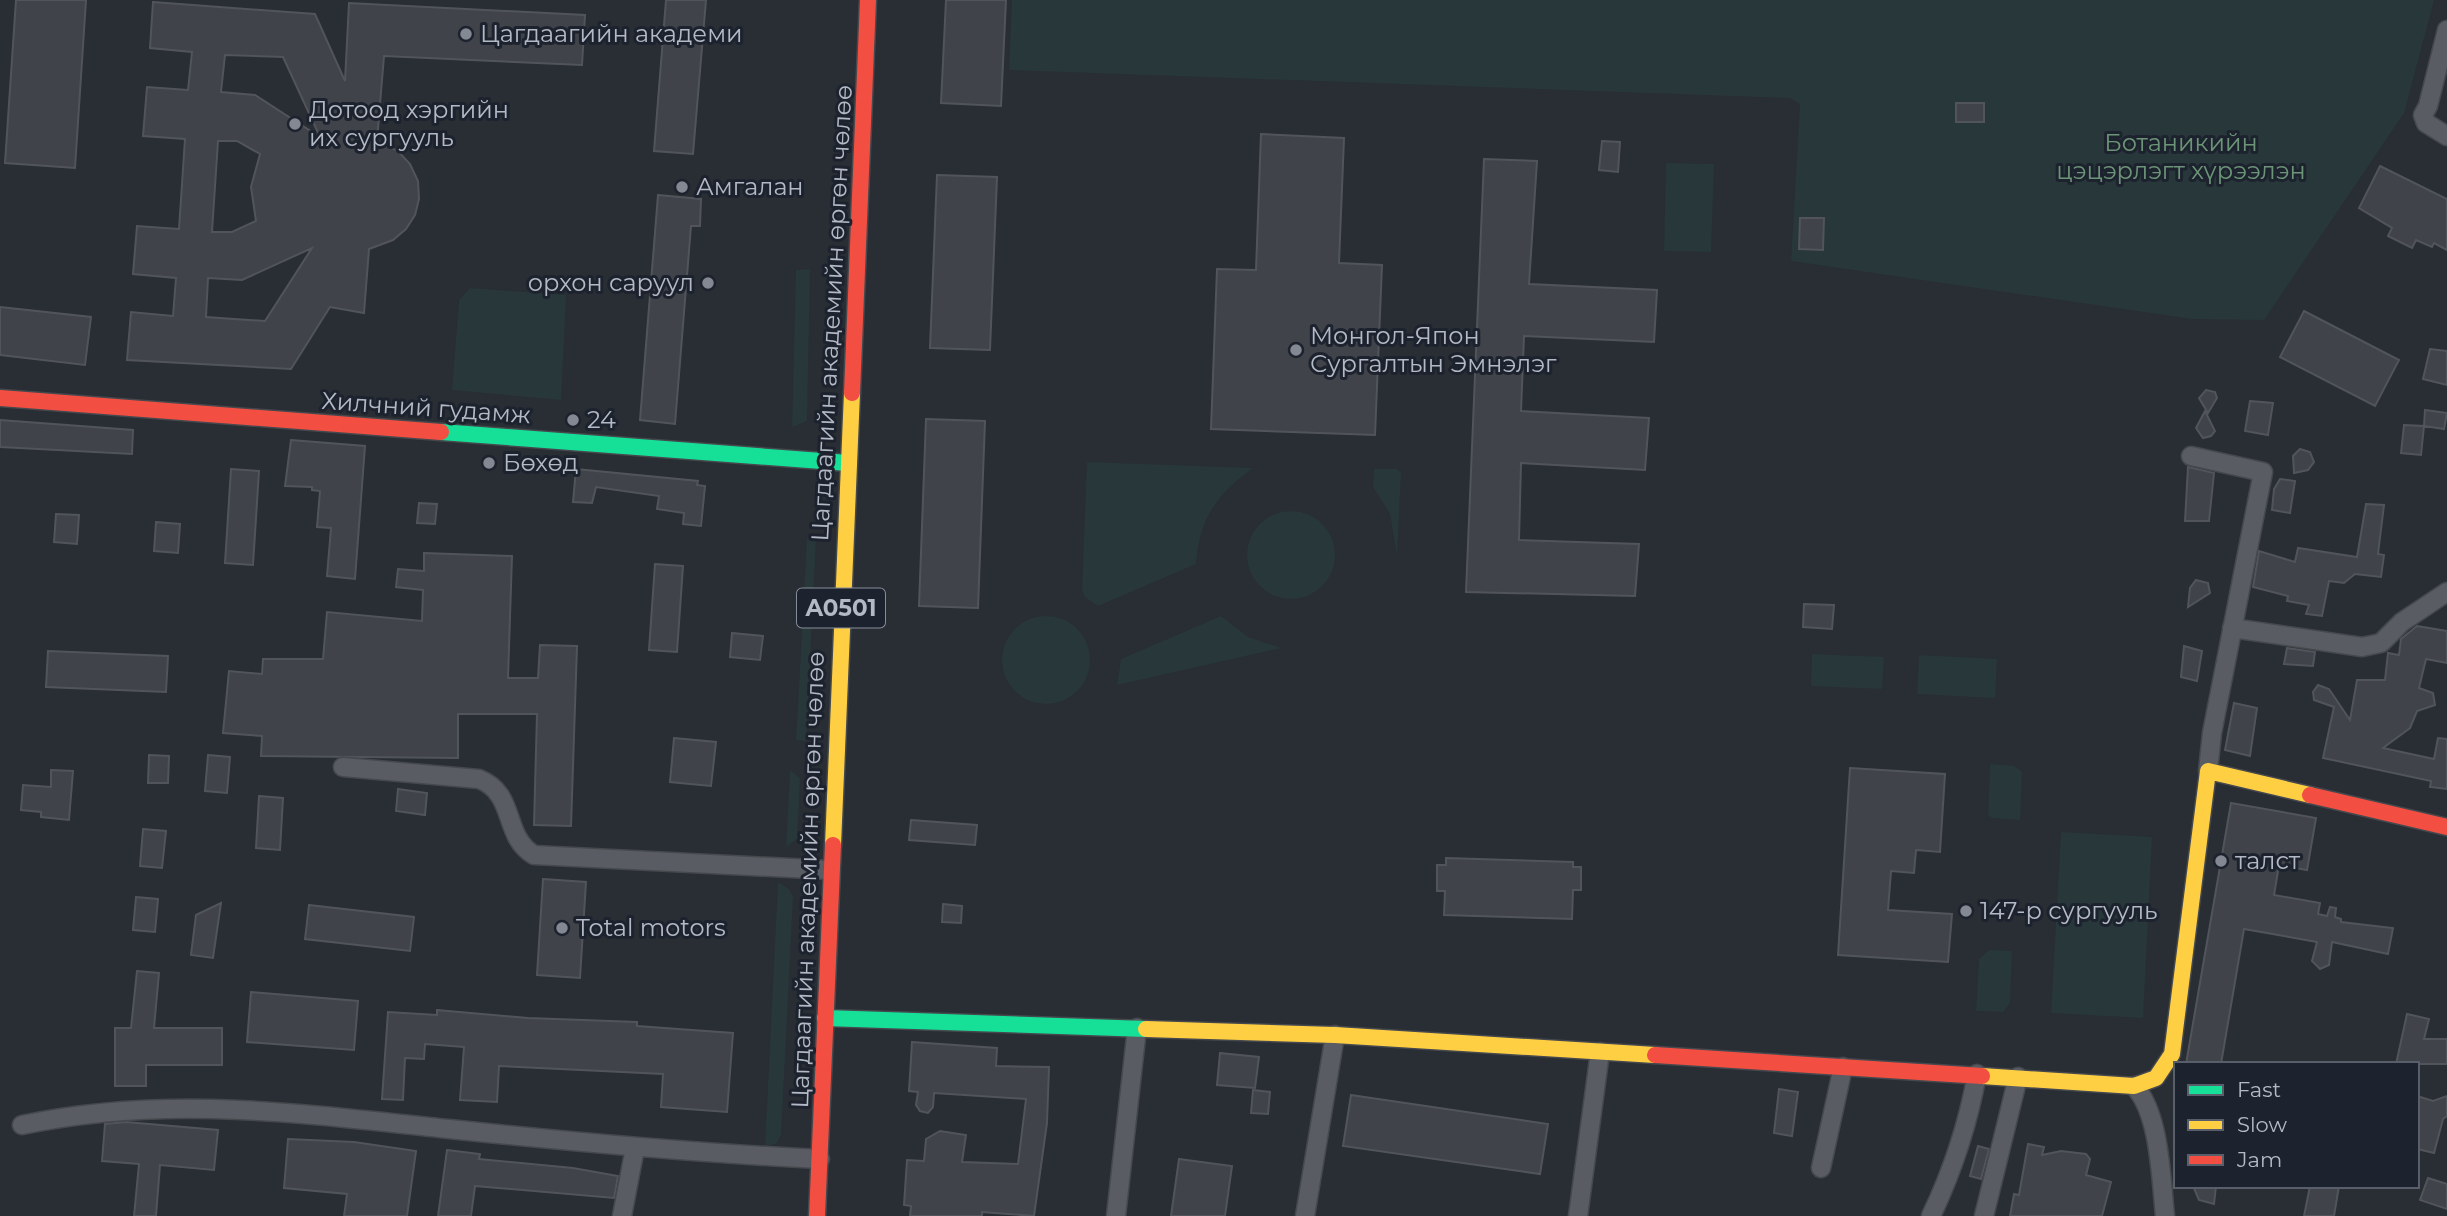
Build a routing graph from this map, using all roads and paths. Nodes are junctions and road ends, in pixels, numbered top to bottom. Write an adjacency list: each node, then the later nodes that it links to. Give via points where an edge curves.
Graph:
1 (868, 0): 6 (main road, Цагдаагийн академийн өргөн чөлөө / A0501)
2 (2447, 30): 3 (street, via 2423,115 2426,123)
3 (2447, 136)
4 (0, 398): 6 (main road, Хилчний гудамж)
5 (2191, 456): 8 (street, via 2263,472)
6 (848, 463): 12 (main road, Цагдаагийн академийн өргөн чөлөө / A0501)
7 (2447, 592): 8 (street, via 2402,622 2381,643 2362,647)
8 (2232, 628): 10 (street)
9 (343, 767): 12 (street, via 480,779 494,785 522,848 534,855)
10 (2208, 771): 11 (main road); 20 (main road, via 2172,1054 2156,1078)
11 (2447, 827)
12 (830, 870): 13 (main road, Цагдаагийн академийн өргөн чөлөө / A0501)
13 (825, 1018): 14 (main road); 23 (main road, Цагдаагийн академийн өргөн чөлөө / A0501)
14 (1137, 1028): 15 (main road); 27 (street)
15 (1335, 1035): 16 (main road); 28 (street)
16 (1600, 1052): 17 (main road); 29 (street)
17 (1843, 1067): 18 (main road); 24 (street)
18 (1977, 1074): 19 (main road); 30 (street, via 1970,1115)
19 (2018, 1077): 20 (main road); 31 (street)
20 (2134, 1086): 32 (street, via 2151,1116)
21 (22, 1125): 22 (street, via 111,1110 242,1108)
22 (635, 1148): 23 (street); 25 (street)
23 (820, 1160): 26 (main road, Цагдаагийн академийн өргөн чөлөө / A0501)
24 (1821, 1168)
25 (622, 1216)
26 (817, 1216)
27 (1116, 1216)
28 (1305, 1216)
29 (1578, 1216)
30 (1931, 1216)
31 (1984, 1216)
32 (2165, 1216)

